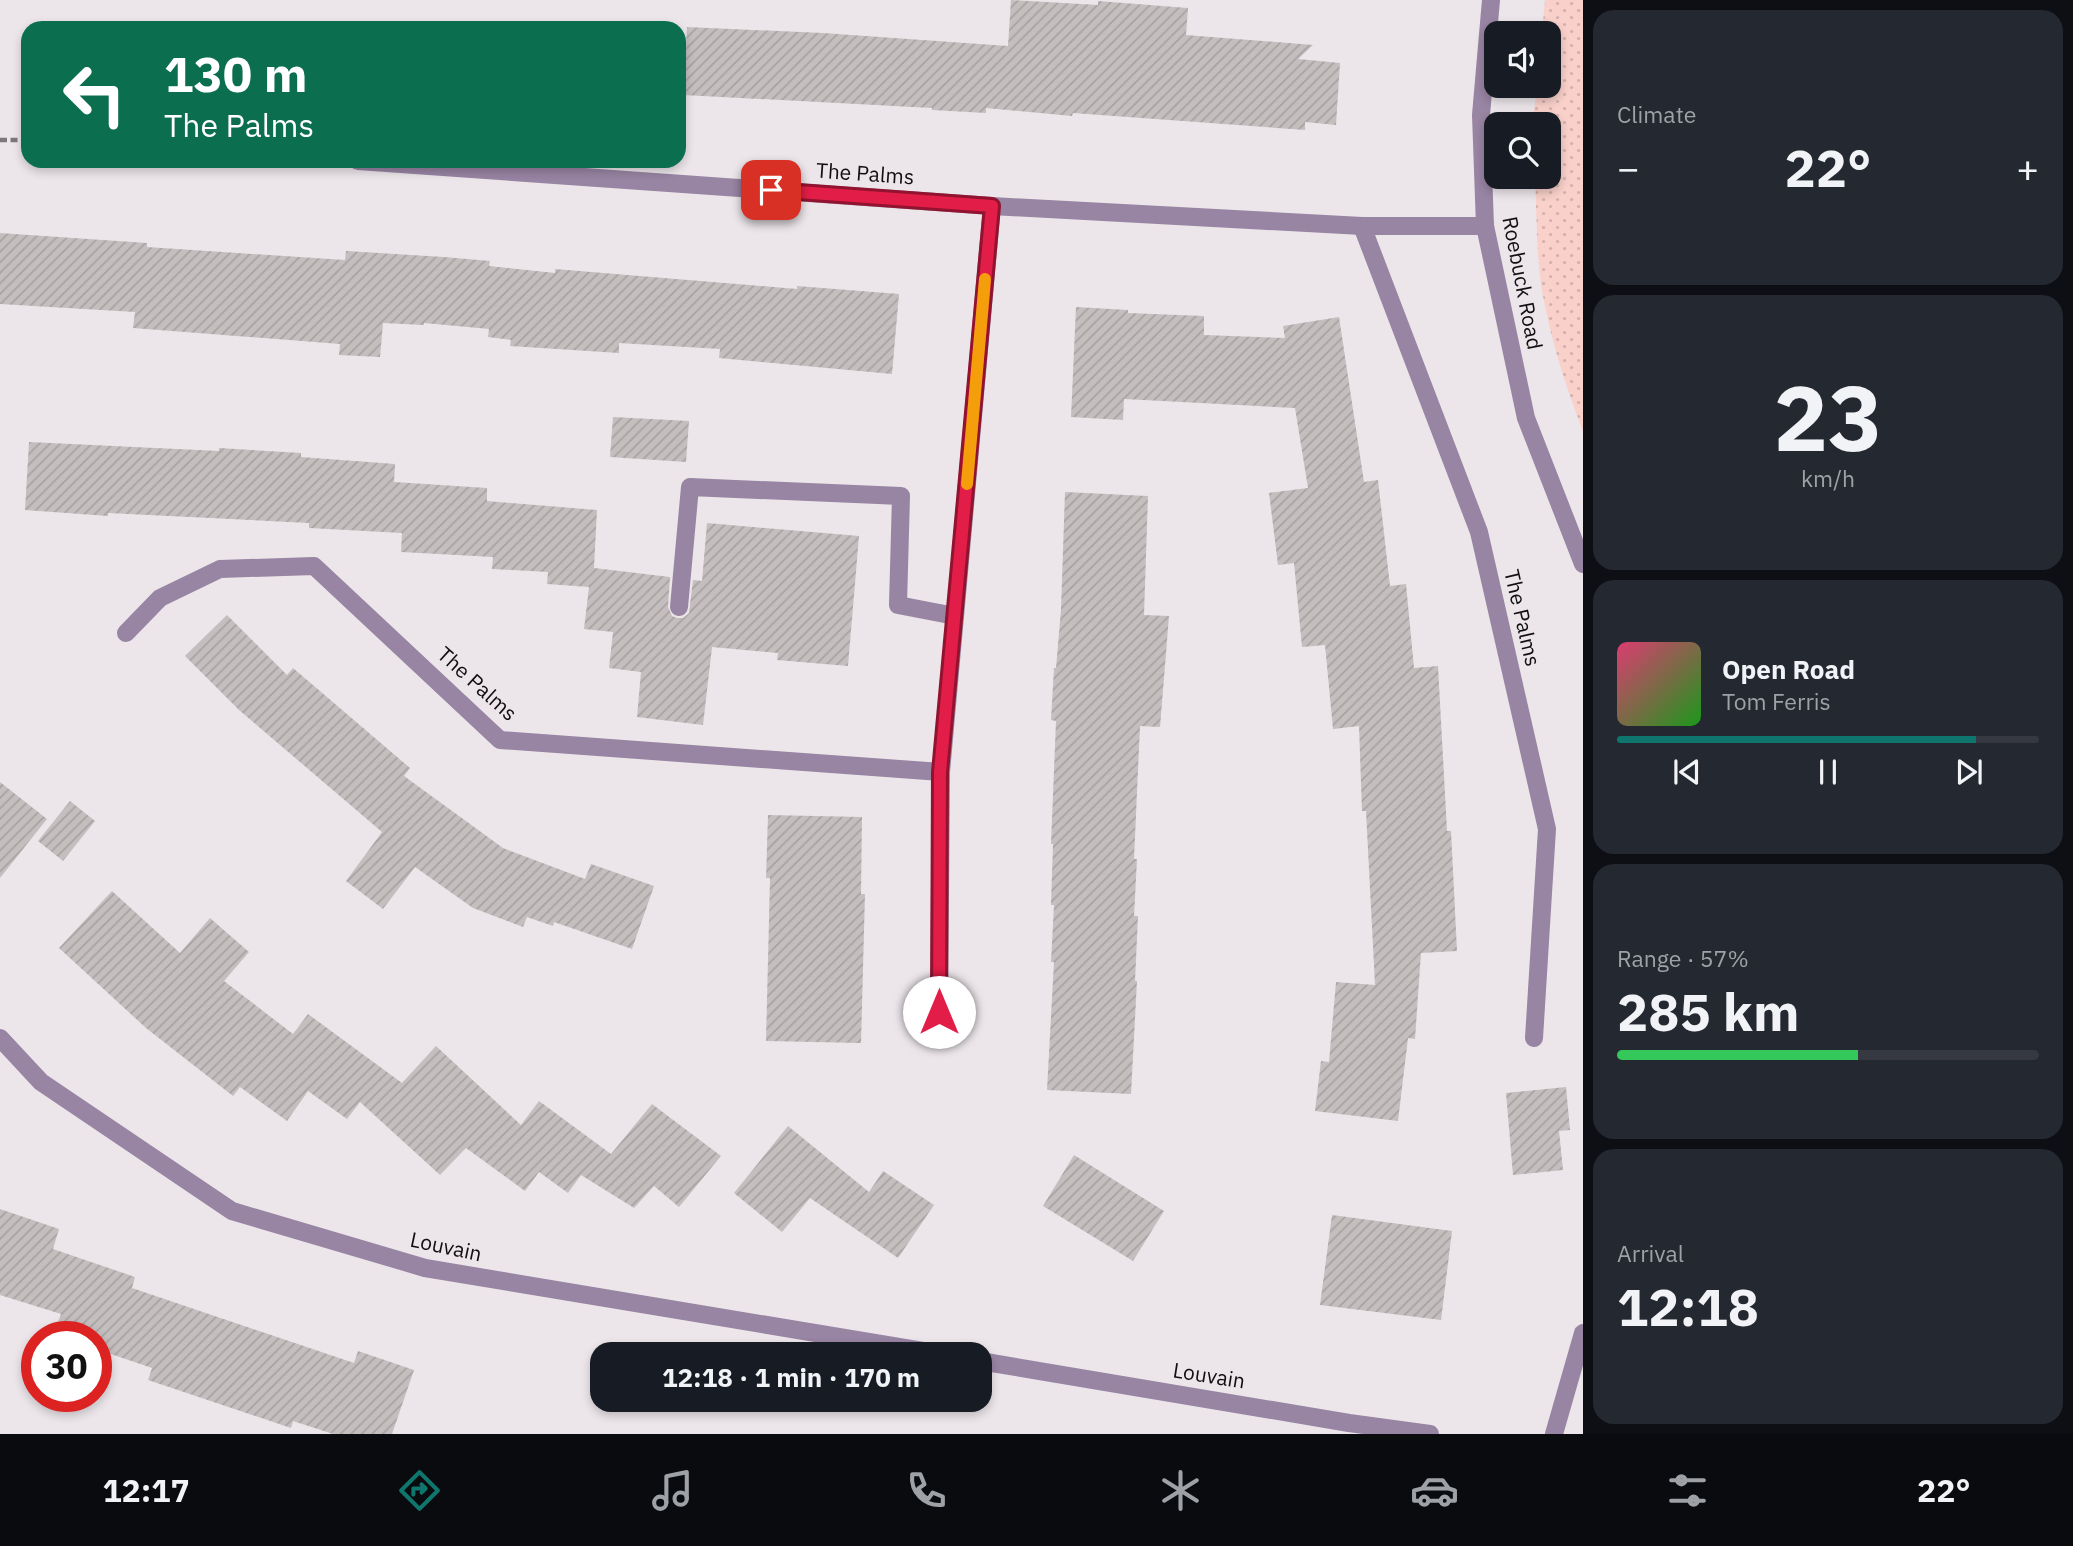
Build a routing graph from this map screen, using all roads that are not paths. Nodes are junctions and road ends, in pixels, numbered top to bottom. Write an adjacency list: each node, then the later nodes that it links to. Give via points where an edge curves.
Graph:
1 (1491, 0): 5 (street, Roebuck Road, via 1480,115)
2 (457, 168): 3 (street, The Palms)
3 (992, 206): 4 (street, The Palms); 8 (street)
4 (1362, 226): 5 (street, The Palms); 13 (street, The Palms, via 1479,532 1547,829)
5 (1485, 226): 6 (street, Roebuck Road, via 1526,418)
6 (1583, 564)
7 (679, 607): 8 (street, via 690,487 901,496 898,605)
8 (955, 616): 10 (street)
9 (126, 633): 10 (street, The Palms, via 160,597 220,569 314,566 500,740)
10 (940, 772): 11 (street)
11 (939, 1012)
12 (0, 1038): 15 (street, Louvain, via 41,1082 232,1211 425,1268)
13 (1534, 1038)
14 (1583, 1333): 18 (street)
15 (869, 1342)
16 (992, 1363): 17 (street, Louvain)
17 (1430, 1434)
18 (1554, 1434)

